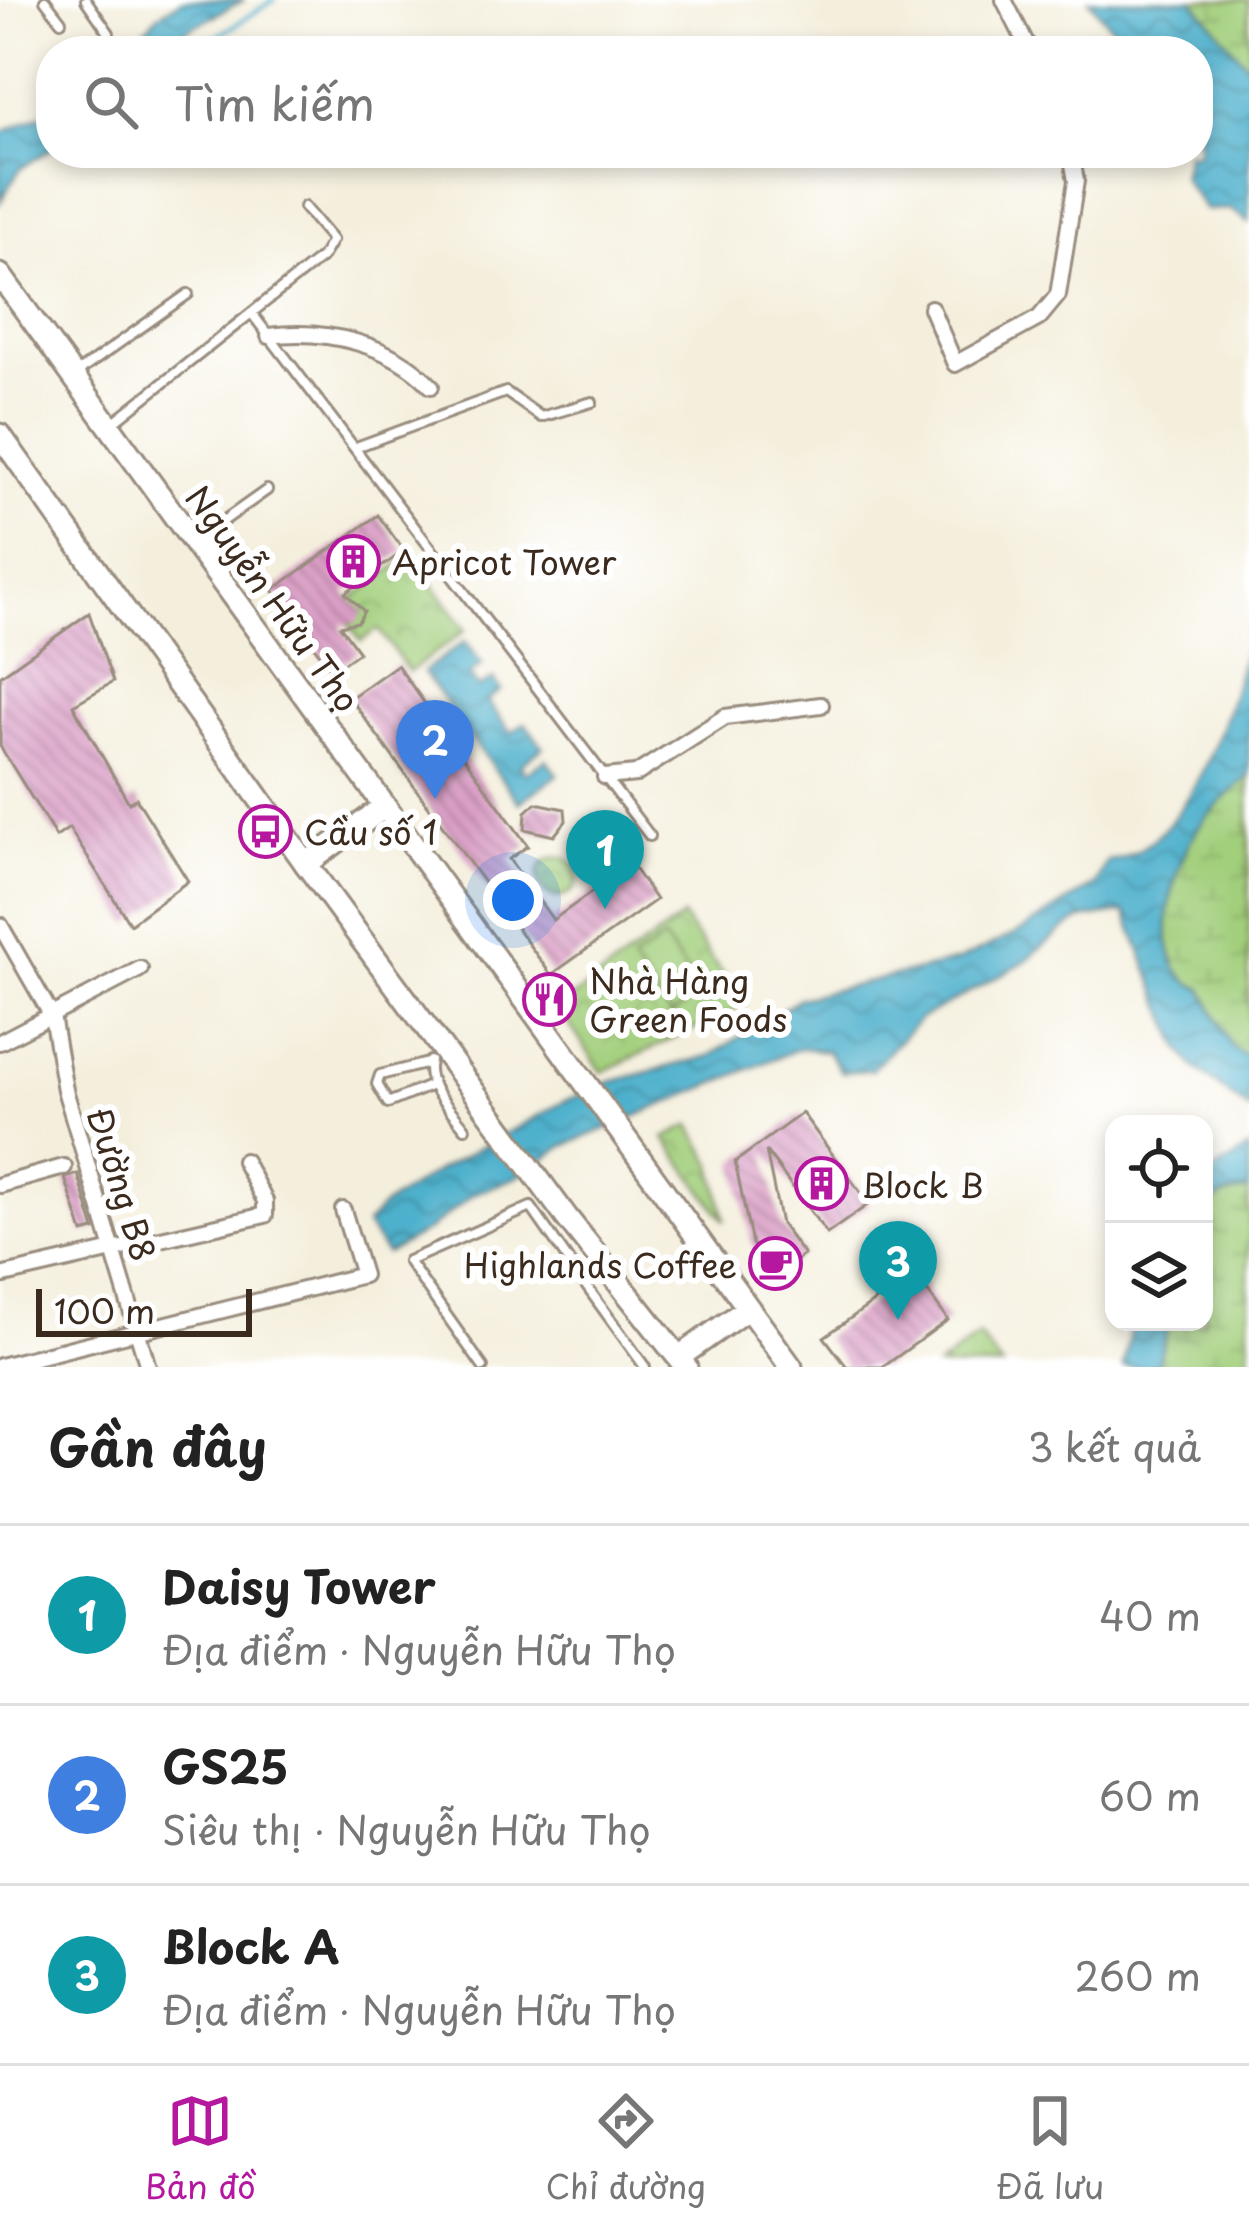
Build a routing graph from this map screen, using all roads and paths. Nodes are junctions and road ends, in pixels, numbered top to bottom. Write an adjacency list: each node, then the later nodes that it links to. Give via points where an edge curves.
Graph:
1 (45, 0): 4 (lane)
2 (86, 0): 5 (lane)
3 (1004, 0): 6 (street)
4 (61, 21)
5 (109, 33)
6 (1022, 36)
7 (1074, 168): 11 (street, via 1058,295 1039,318 955,364)
8 (304, 207): 12 (lane, via 332,243)
9 (0, 275): 14 (main road, Nguyễn Hữu Thọ)
10 (188, 294): 14 (lane)
11 (931, 308)
12 (253, 315): 13 (lane); 17 (lane)
13 (269, 336): 15 (street, via 359,343); 19 (lane)
14 (73, 376): 17 (main road, Nguyễn Hữu Thọ)
15 (430, 386)
16 (592, 401): 19 (lane, via 541,417 506,392)
17 (109, 426): 21 (main road, Nguyễn Hữu Thọ)
18 (0, 435): 26 (main road)
19 (356, 448): 23 (lane)
20 (267, 490): 21 (lane)
21 (194, 542): 24 (main road, Nguyễn Hữu Thọ)
22 (821, 704): 23 (street, via 725,717 636,774)
23 (605, 777): 25 (lane)
24 (384, 807): 26 (main road); 42 (main road, Nguyễn Hữu Thọ)
25 (650, 836)
26 (306, 864): 31 (main road)
27 (0, 925): 29 (street, Đường B8)
28 (140, 969): 29 (street)
29 (52, 1016): 30 (street); 38 (street, Đường B8, via 65,1090)
30 (0, 1042)
31 (437, 1056): 32 (lane); 32 (lane, via 395,1067 377,1084 388,1102); 39 (main road, via 480,1095)
32 (432, 1085): 33 (lane)
33 (465, 1128)
34 (244, 1161): 38 (street, via 265,1214)
35 (64, 1167): 36 (street)
36 (0, 1185)
37 (344, 1210): 43 (street, via 364,1275)
38 (116, 1248): 40 (street); 43 (street, Đường B8)
39 (603, 1264): 41 (lane); 44 (main road)
40 (0, 1276)
41 (582, 1280): 47 (lane, via 531,1208 409,1262); 48 (lane)
42 (747, 1309): 44 (main road); 49 (main road, Nguyễn Hữu Thọ)
43 (139, 1334): 45 (street); 46 (street, Đường B8)
44 (683, 1362)
45 (0, 1366)
46 (148, 1367)
47 (483, 1367)
48 (645, 1367)
49 (791, 1367)

